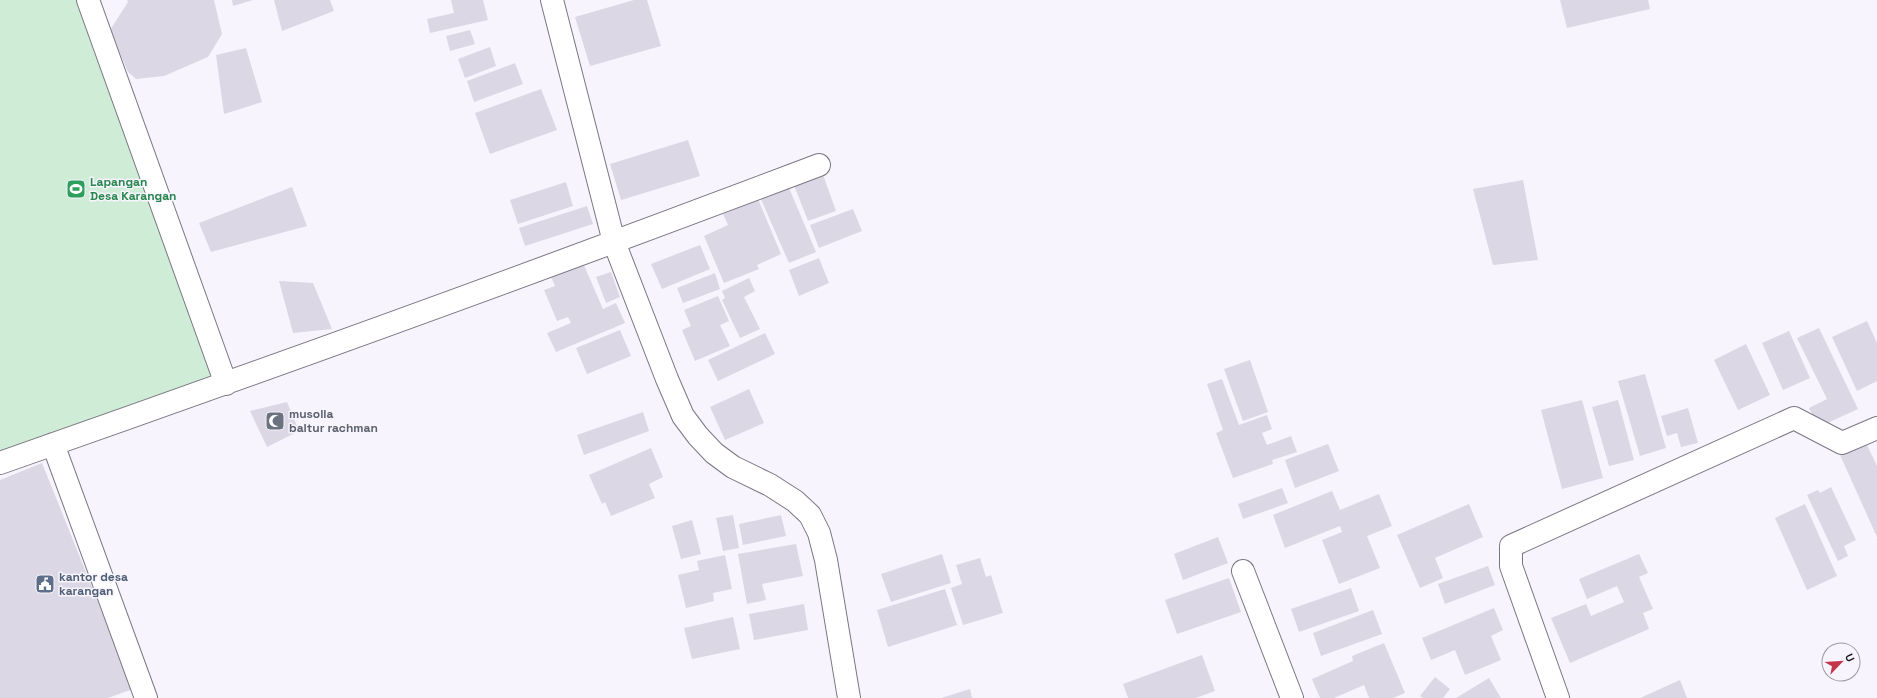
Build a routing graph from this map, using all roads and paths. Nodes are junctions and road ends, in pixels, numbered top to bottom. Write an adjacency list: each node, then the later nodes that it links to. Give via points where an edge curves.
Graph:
1 (88, 0): 5 (street)
2 (552, 0): 4 (street)
3 (819, 165): 4 (street)
4 (614, 242): 5 (street); 11 (street, via 666,379 683,416 714,453 732,467 770,485 795,501 810,515 819,533 826,560)
5 (226, 384): 7 (street)
6 (1877, 428): 13 (street, via 1842,443 1794,418 1511,546 1511,566)
7 (53, 444): 8 (street); 10 (street)
8 (0, 463)
9 (1243, 571): 12 (street)
10 (146, 698)
11 (849, 698)
12 (1292, 698)
13 (1558, 698)

